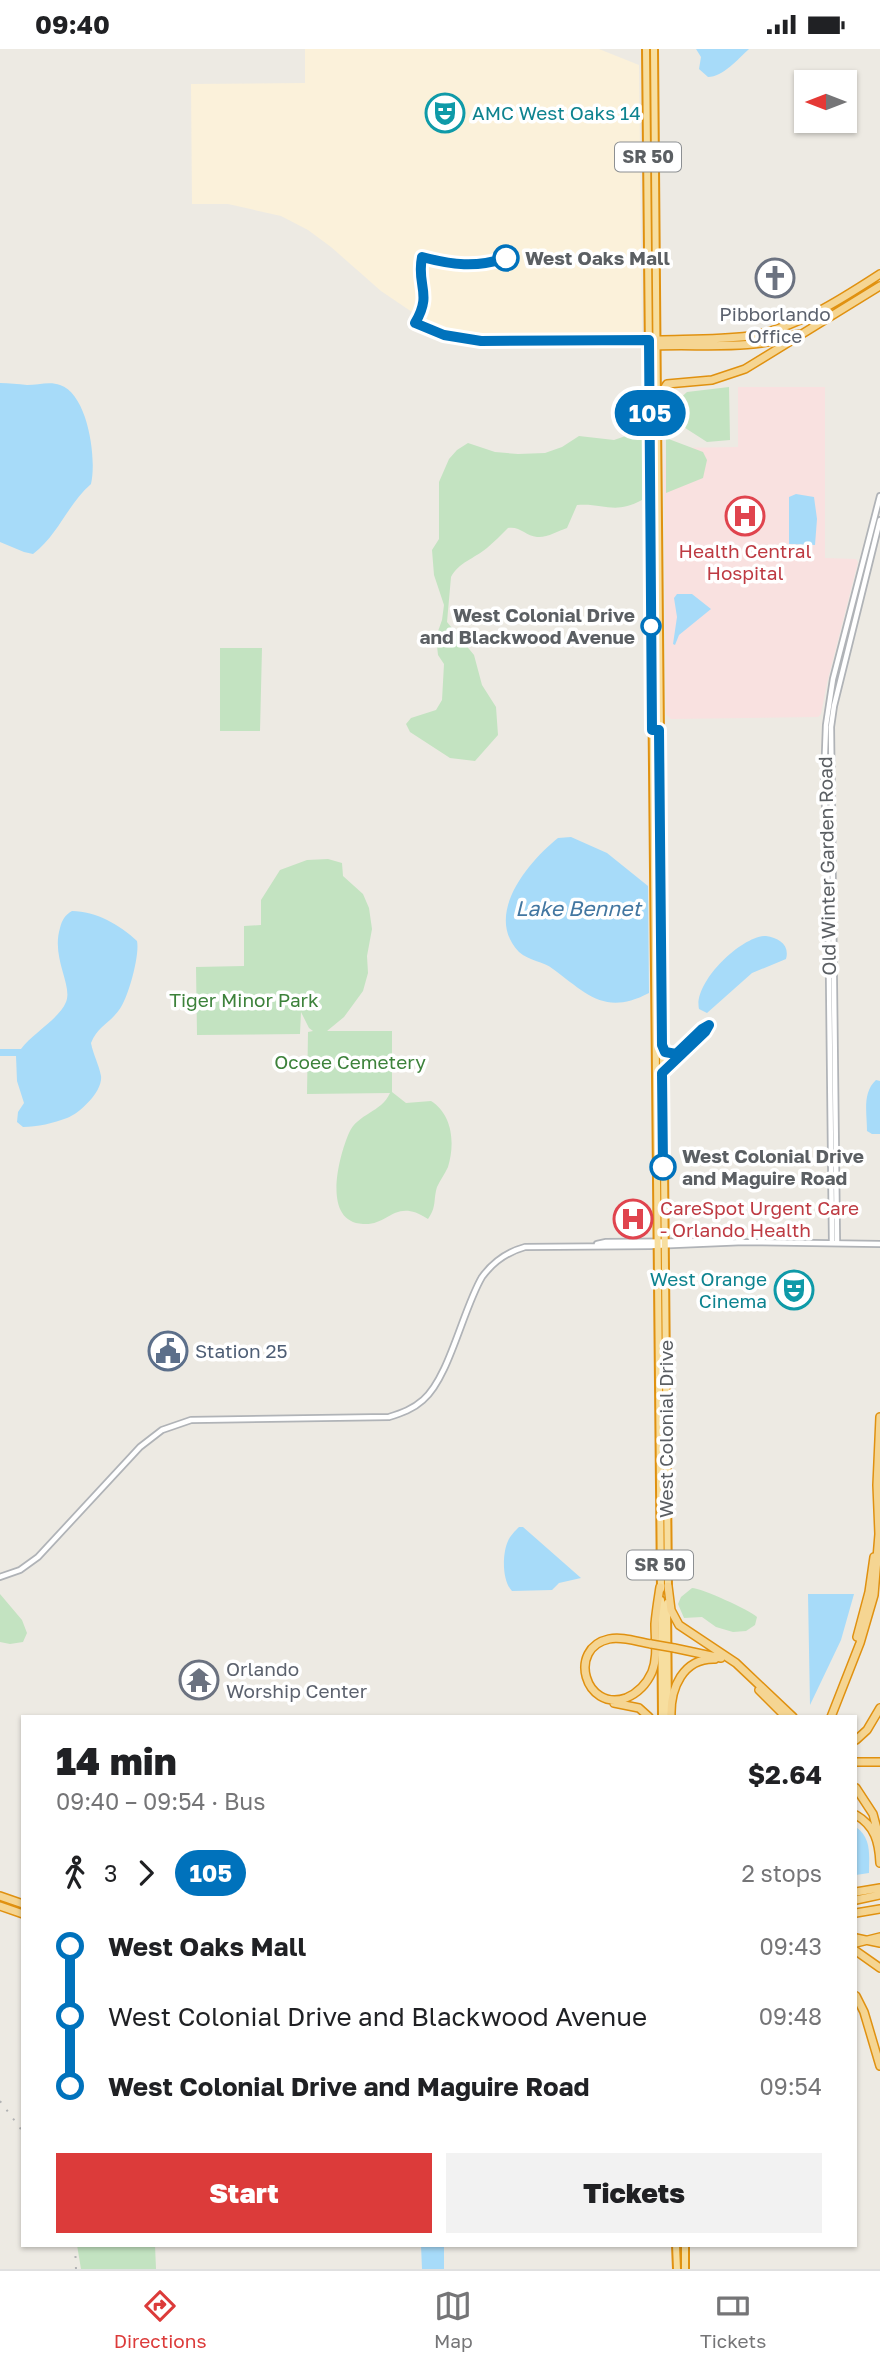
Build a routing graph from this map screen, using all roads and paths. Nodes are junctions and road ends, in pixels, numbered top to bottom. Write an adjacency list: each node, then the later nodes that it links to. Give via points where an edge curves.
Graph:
1 (646, 49): 3 (highway, West Colonial Drive / SR 50, via 649,239)
2 (654, 49): 3 (highway, West Colonial Drive / SR 50)
3 (653, 251): 7 (highway, West Colonial Drive / SR 50); 7 (highway, West Colonial Drive / SR 50)
4 (880, 274): 7 (highway, via 808,316 769,331)
5 (880, 286): 6 (highway)
6 (815, 327): 7 (highway, via 755,345); 8 (highway, via 734,373 667,384)
7 (653, 343): 8 (highway, West Colonial Drive / SR 50); 13 (highway, West Colonial Drive / SR 50)
8 (657, 421): 14 (highway, West Colonial Drive / SR 50)
9 (880, 496): 11 (main road, Old Winter Garden Road, via 829,698)
10 (880, 520): 12 (main road, Old Winter Garden Road, via 834,706)
11 (825, 838): 12 (main road); 15 (main road, Old Winter Garden Road)
12 (832, 838): 15 (main road, Old Winter Garden Road)
13 (653, 870): 14 (highway); 17 (highway, West Colonial Drive / SR 50)
14 (661, 881): 17 (highway, West Colonial Drive / SR 50)
15 (832, 968): 16 (main road, Old Winter Garden Road)
16 (834, 1242): 17 (main road); 18 (main road)
17 (660, 1243): 19 (highway, West Colonial Drive / SR 50); 20 (highway, West Colonial Drive / SR 50); 23 (main road, via 606,1242 515,1250 492,1265 478,1283 435,1386 416,1406 389,1416 199,1420 162,1430 140,1447 37,1557)
18 (880, 1244)
19 (656, 1305): 20 (highway); 21 (highway, West Colonial Drive / SR 50)
20 (665, 1328): 21 (highway, West Colonial Drive / SR 50)
21 (662, 1412): 24 (highway, West Colonial Drive / SR 50)
22 (880, 1417): 34 (highway, via 874,1595)
23 (0, 1577)
24 (664, 1587): 25 (highway, via 656,1615 655,1663 647,1681 618,1700 604,1698 590,1686 585,1665 597,1644 616,1638); 26 (highway, via 679,1625); 29 (highway, West Colonial Drive / SR 50); 30 (highway, West Colonial Drive / SR 50)
25 (651, 1643): 26 (highway, bridge); 28 (highway, via 616,1636 600,1639 584,1656 582,1670 597,1697 639,1708)
26 (724, 1658): 31 (highway, via 705,1659 688,1667 674,1690); 32 (highway); 33 (highway, via 736,1663)
27 (880, 1708): 35 (highway)
28 (647, 1715)
29 (662, 1715)
30 (670, 1715)
31 (670, 1715)
32 (784, 1715)
33 (791, 1715)
34 (830, 1715)
35 (857, 1739)
36 (857, 1760): 37 (highway)
37 (880, 1760)
38 (857, 1790): 40 (highway, via 873,1814)
39 (857, 1816): 41 (highway, via 876,1836)
40 (880, 1840)
41 (880, 1863)
42 (857, 1892): 43 (highway)
43 (878, 1892): 45 (highway)
44 (0, 1896): 46 (highway)
45 (857, 1899)
46 (21, 1903)
47 (3, 1907): 50 (highway)
48 (878, 1909): 49 (highway)
49 (857, 1914)
50 (21, 1916)
51 (880, 1937): 52 (highway)
52 (857, 1941): 53 (highway)
53 (880, 1943)
54 (857, 1952): 55 (highway)
55 (880, 1968)
56 (857, 1998): 57 (highway)
57 (880, 2066)
58 (676, 2247): 60 (highway)
59 (685, 2247): 61 (highway)
60 (677, 2269)
61 (685, 2269)

